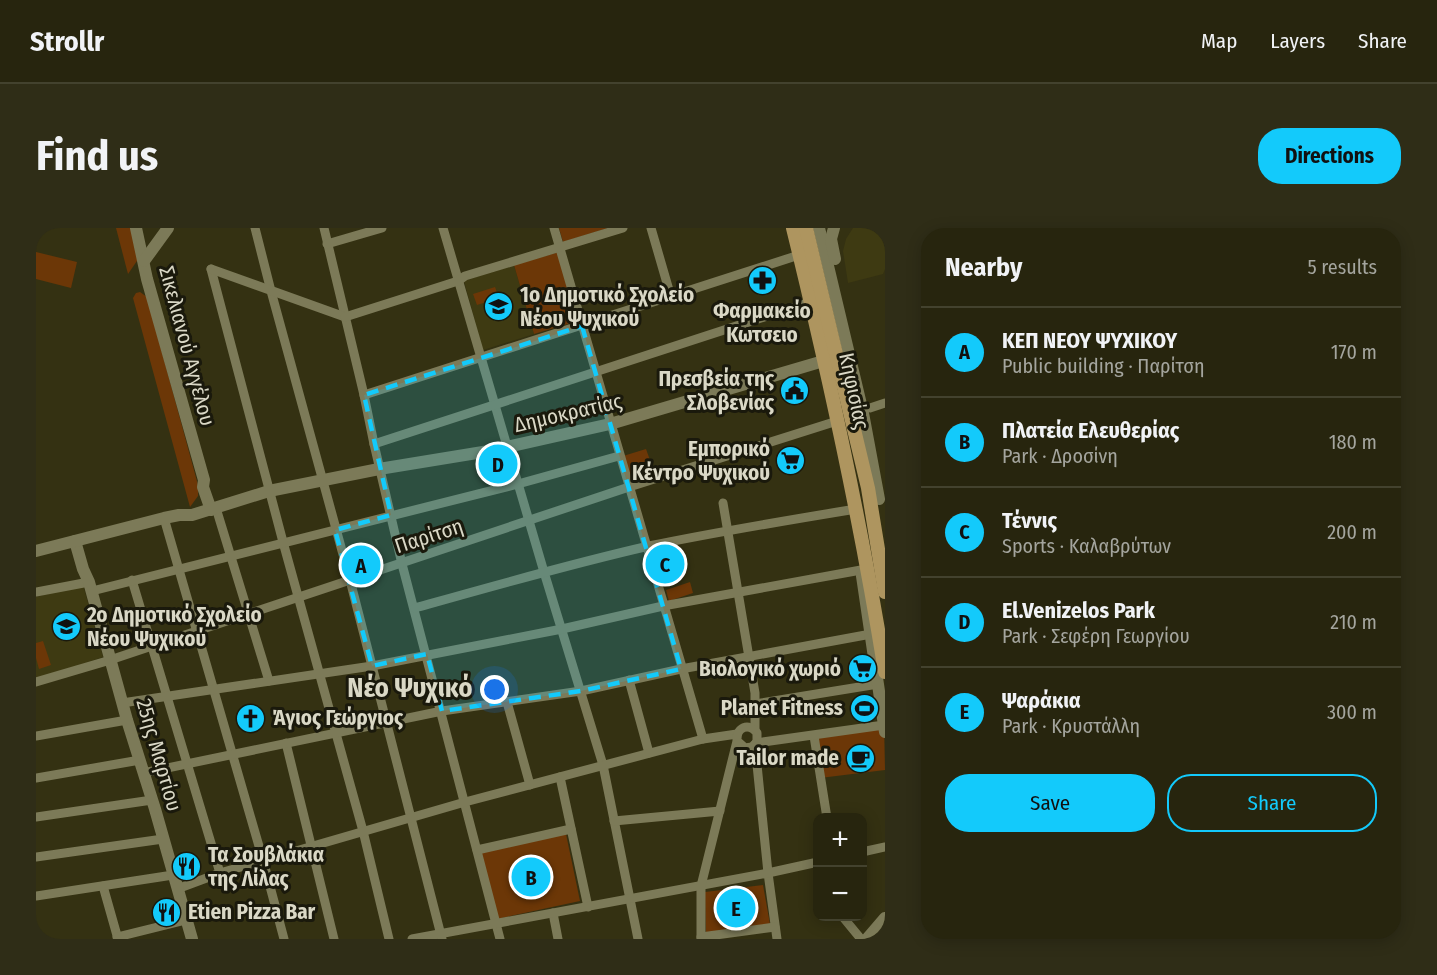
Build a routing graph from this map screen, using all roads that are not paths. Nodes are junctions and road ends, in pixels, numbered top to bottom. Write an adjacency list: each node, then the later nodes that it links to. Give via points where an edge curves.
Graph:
1 (136, 228): 19 (street)
2 (168, 228): 19 (street, Σικελιανού Αγγέλου)
3 (255, 228): 21 (street)
4 (324, 228): 15 (street)
5 (382, 228): 15 (street)
6 (443, 228): 20 (street)
7 (554, 228): 16 (street)
8 (623, 228): 16 (street)
9 (651, 228): 22 (street)
10 (789, 228): 18 (street)
11 (793, 228): 72 (main road, Κηφισίας, via 833,392)
12 (806, 228): 57 (main road, Κηφισίας, via 868,488)
13 (819, 228): 17 (street)
14 (832, 228): 17 (street, via 825,236); 32 (street, via 833,249)
15 (327, 244): 24 (street)
16 (559, 248): 20 (street); 25 (street)
17 (825, 250): 43 (street)
18 (796, 256): 22 (street); 23 (street)
19 (144, 261): 45 (street, Σικελιανού Αγγέλου, via 203,487)
20 (458, 281): 24 (street); 26 (street)
21 (271, 291): 24 (street); 39 (street); 42 (street, via 211,269)
22 (671, 297): 25 (street)
23 (807, 303): 27 (street); 28 (street)
24 (345, 317): 29 (street)
25 (582, 326): 26 (street); 28 (street)
26 (481, 359): 29 (street); 31 (street)
27 (820, 362): 33 (street); 34 (street, Δημοκρατίας)
28 (595, 372): 31 (street); 34 (street)
29 (364, 395): 35 (street)
30 (885, 403): 32 (street)
31 (495, 404): 35 (street); 36 (street)
32 (870, 408): 43 (street)
33 (834, 422): 41 (street, Παρίτση); 46 (street)
34 (610, 424): 36 (street, Δημοκρατίας); 37 (street)
35 (374, 444): 38 (street)
36 (507, 447): 38 (street, Δημοκρατίας); 40 (street)
37 (619, 456): 40 (street); 41 (street)
38 (379, 468): 39 (street, Δημοκρατίας); 47 (street)
39 (322, 480): 42 (street, Δημοκρατίας); 50 (street)
40 (518, 484): 47 (street); 49 (street)
41 (629, 487): 49 (street, Παρίτση); 54 (street)
42 (269, 491): 45 (street, Δημοκρατίας, via 238,495); 53 (street)
43 (882, 495): 57 (main road)
44 (723, 503): 51 (street)
45 (212, 506): 48 (street, Δημοκρατίας); 56 (street)
46 (850, 510): 51 (street); 61 (street)
47 (391, 515): 50 (street); 58 (street)
48 (164, 518): 52 (street, Δημοκρατίας); 59 (street)
49 (529, 522): 58 (street, Παρίτση); 60 (street)
50 (335, 530): 53 (street); 63 (street)
51 (727, 530): 54 (street); 67 (street)
52 (79, 540): 55 (street, Δημοκρατίας); 64 (street, 25ης Μαρτίου, via 82,569)
53 (283, 542): 56 (street); 68 (street)
54 (646, 547): 60 (street); 69 (street)
55 (36, 551)
56 (231, 556): 59 (street); 71 (street)
57 (879, 558): 66 (main road, Κηφισίας)
58 (402, 564): 63 (street, Παρίτση); 70 (street)
59 (178, 568): 62 (street); 73 (street)
60 (544, 572): 70 (street); 74 (street)
61 (862, 576): 67 (street); 72 (main road); 75 (street)
62 (132, 580): 64 (street); 76 (street)
63 (350, 580): 68 (street, Παρίτση); 80 (street)
64 (90, 586): 65 (street); 79 (street, 25ης Μαρτίου)
65 (36, 592)
66 (885, 592)
67 (738, 593): 69 (street); 78 (street)
68 (298, 597): 71 (street, Παρίτση); 83 (street)
69 (663, 606): 74 (street); 81 (street)
70 (415, 608): 77 (street)
71 (249, 613): 73 (street, Παρίτση); 85 (street)
72 (877, 620): 82 (main road, Κηφισίας)
73 (197, 629): 76 (street, Παρίτση); 88 (street)
74 (562, 629): 77 (street); 89 (street)
75 (871, 634): 78 (street); 87 (street)
76 (153, 645): 79 (street, Παρίτση); 90 (street)
77 (427, 654): 80 (street); 94 (street)
78 (748, 656): 81 (street); 93 (street)
79 (112, 659): 86 (street, Παρίτση); 92 (street, 25ης Μαρτίου)
80 (372, 666): 83 (street); 96 (street)
81 (681, 669): 84 (street); 103 (street)
82 (885, 672)
83 (320, 674): 85 (street); 99 (street)
84 (629, 680): 89 (street); 106 (street)
85 (269, 681): 88 (street)
86 (36, 682)
87 (878, 684): 93 (street); 97 (street)
88 (214, 689): 90 (street); 107 (street)
89 (581, 691): 91 (street); 110 (street)
90 (167, 696): 92 (street); 109 (street)
91 (507, 702): 94 (street); 114 (street)
92 (122, 703): 95 (street, 25ης Μαρτίου)
93 (755, 705): 98 (street); 100 (street)
94 (442, 711): 96 (street); 116 (street)
95 (127, 720): 101 (street); 108 (street, 25ης Μαρτίου)
96 (386, 723): 99 (street); 120 (street)
97 (885, 728): 102 (street)
98 (755, 730): 100 (street, via 749,727); 105 (street)
99 (335, 733): 104 (street); 123 (street)
100 (739, 734): 103 (street); 105 (street, via 745,748); 117 (street)
101 (36, 736)
102 (814, 736): 105 (street); 118 (street)
103 (703, 739): 106 (street)
104 (286, 743): 107 (street); 125 (street)
105 (756, 744): 133 (street)
106 (649, 753): 110 (street)
107 (232, 755): 109 (street); 130 (street)
108 (140, 760): 111 (street, 25ης Μαρτίου); 113 (street)
109 (186, 764): 111 (street); 132 (street)
110 (603, 765): 112 (street); 121 (street)
111 (143, 773): 115 (street, 25ης Μαρτίου)
112 (560, 777): 114 (street); 122 (street)
113 (36, 778)
114 (530, 785): 116 (street)
115 (152, 800): 119 (street); 124 (street, 25ης Μαρτίου)
116 (465, 802): 120 (street); 127 (street)
117 (720, 811): 121 (street); 136 (street)
118 (826, 813)
119 (36, 817)
120 (410, 818): 123 (street); 148 (street)
121 (614, 821): 139 (street)
122 (571, 829): 127 (street); 140 (street)
123 (363, 831): 125 (street); 154 (street)
124 (163, 839): 129 (street); 134 (street, 25ης Μαρτίου)
125 (312, 846): 130 (street); 153 (street)
126 (885, 847): 128 (street)
127 (477, 850): 145 (street)
128 (867, 851)
129 (36, 856)
130 (263, 860): 132 (street); 152 (street)
131 (813, 863): 133 (street)
132 (220, 873): 137 (street)
133 (768, 873): 136 (street); 146 (street)
134 (173, 875): 135 (street); 137 (street, 25ης Μαρτίου)
135 (103, 886): 138 (street); 149 (street)
136 (701, 886): 139 (street); 150 (street)
137 (177, 889): 143 (street, 25ης Μαρτίου)
138 (36, 896)
139 (630, 899): 140 (street); 158 (street)
140 (588, 907): 141 (street)
141 (553, 913): 145 (street); 157 (street)
142 (885, 918): 161 (street)
143 (186, 920): 149 (street); 151 (street, 25ης Μαρτίου)
144 (846, 921): 160 (street)
145 (496, 924): 148 (street); 156 (street)
146 (775, 927): 150 (street); 159 (street)
147 (885, 929): 162 (street)
148 (441, 936): 155 (street)
149 (117, 938)
150 (702, 938)
151 (192, 939)
152 (284, 939)
153 (334, 939)
154 (389, 939)
155 (412, 939)
156 (500, 939)
157 (558, 939)
158 (638, 939)
159 (777, 939)
160 (861, 939)
161 (867, 939)
162 (873, 939)

